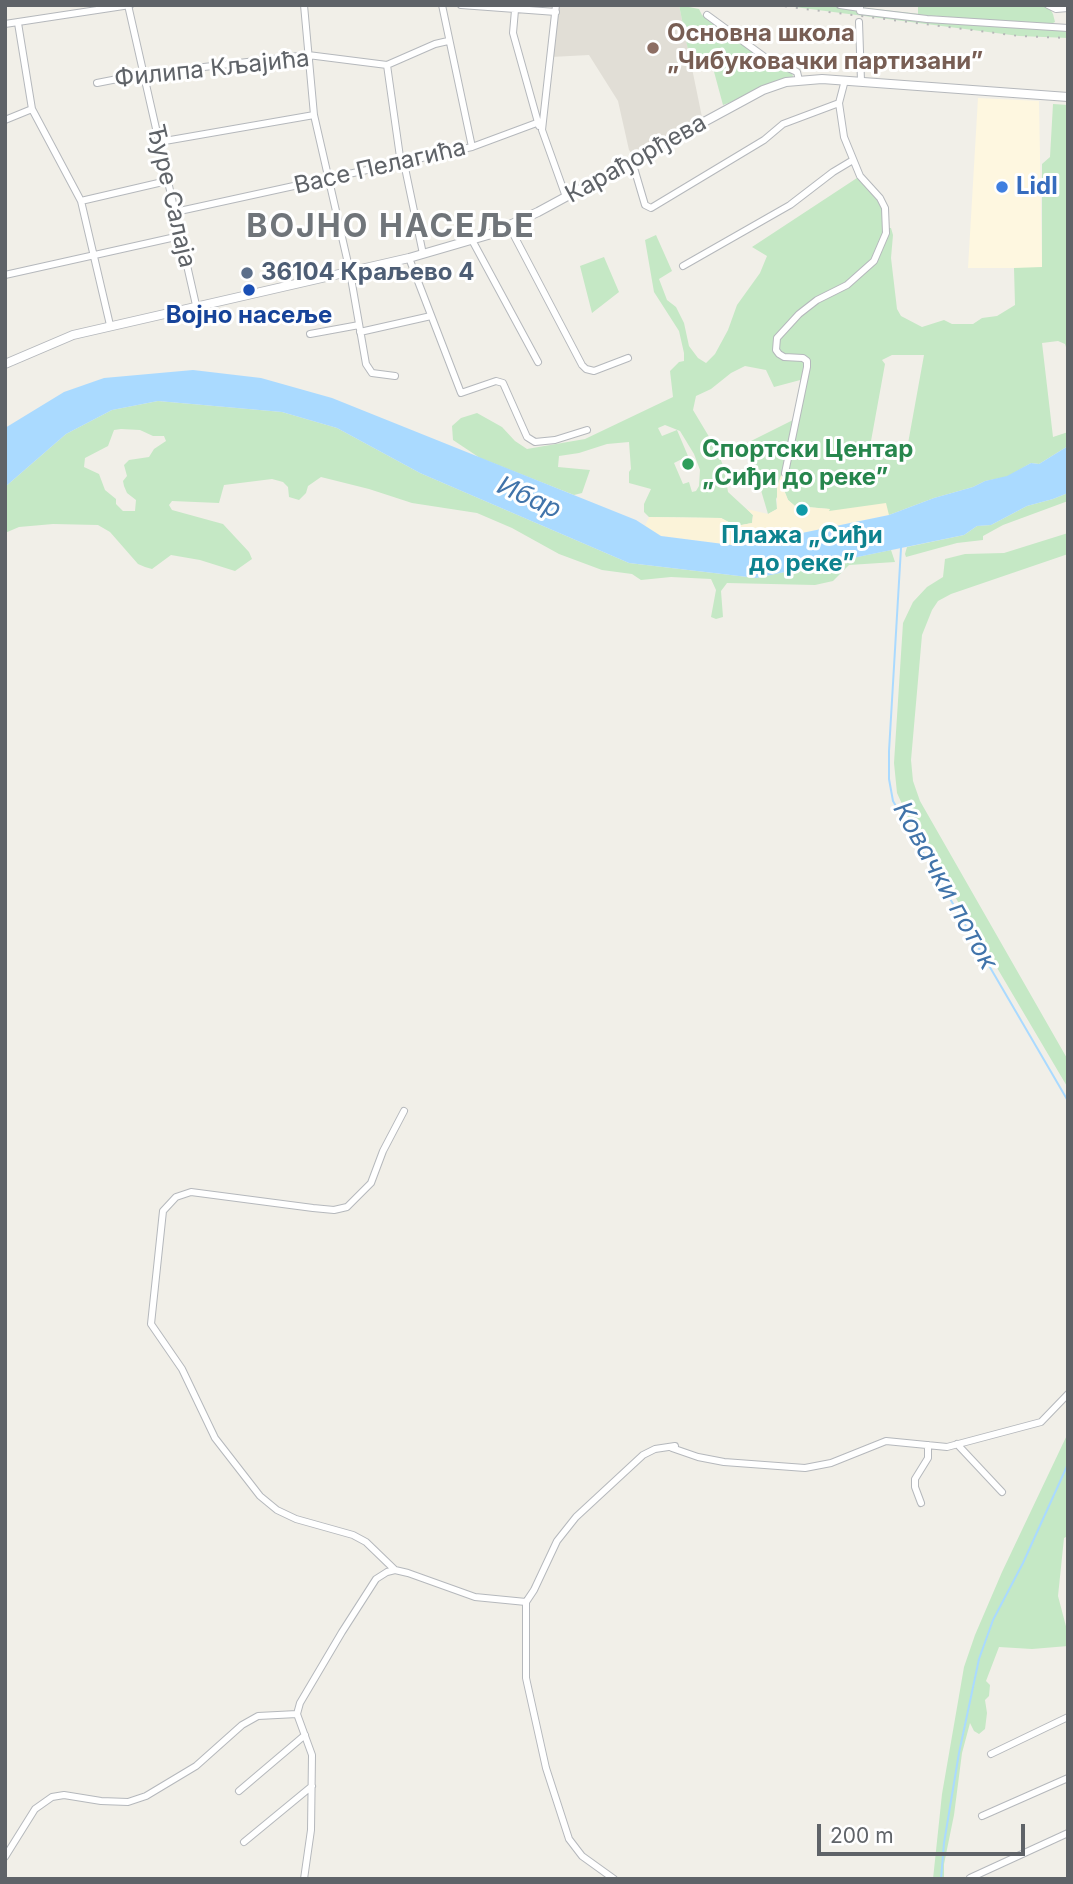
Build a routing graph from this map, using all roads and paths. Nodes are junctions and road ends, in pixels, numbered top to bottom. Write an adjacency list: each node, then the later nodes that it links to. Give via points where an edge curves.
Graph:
1 (129, 5): 13 (street); 19 (street, Ђуре Салаја)
2 (304, 5): 17 (street)
3 (442, 5): 16 (street)
4 (460, 5): 10 (street)
5 (840, 5): 8 (street)
6 (1048, 5): 9 (street)
7 (556, 8): 10 (street); 29 (street)
8 (860, 8): 15 (street, via 927,19)
9 (1068, 8)
10 (515, 10): 29 (street, via 513,33)
11 (707, 16): 20 (street, via 766,58 797,72)
12 (859, 22): 22 (street)
13 (18, 23): 14 (street); 26 (street)
14 (5, 24)
15 (1068, 27)
16 (448, 41): 18 (street); 31 (street)
17 (308, 55): 18 (street, Филипа Кљајића); 19 (street, Филипа Кљајића); 27 (street)
18 (387, 65): 34 (street)
19 (143, 75): 23 (street, Филипа Кљајића); 30 (street, Ђуре Салаја)
20 (799, 80): 21 (street, Карађорђева); 33 (street, Карађорђева, via 763,90)
21 (845, 80): 22 (street, Карађорђева); 25 (street)
22 (861, 81): 24 (street, Карађорђева)
23 (97, 83)
24 (1068, 97)
25 (839, 103): 32 (street); 33 (street, via 783,124 651,208 645,205)
26 (32, 109): 28 (street); 38 (street)
27 (314, 116): 30 (street); 35 (street)
28 (5, 120)
29 (539, 122): 31 (street, Васе Пелагића); 37 (street)
30 (159, 142): 36 (street, Ђуре Салаја)
31 (472, 148): 34 (street, Васе Пелагића)
32 (853, 160): 46 (street, via 790,205); 59 (street, via 885,208 886,233 874,261 847,285 799,314 775,343 775,350 784,357 807,361)
33 (632, 161): 37 (street, Карађорђева)
34 (403, 163): 35 (street, Васе Пелагића); 43 (street)
35 (329, 179): 39 (street, Васе Пелагића); 47 (street)
36 (167, 181): 38 (street); 39 (street, Ђуре Салаја)
37 (566, 197): 40 (street, Карађорђева)
38 (81, 201): 44 (street)
39 (175, 212): 41 (street, Ђуре Салаја)
40 (509, 226): 42 (street, Карађорђева); 54 (street, via 582,365 594,370)
41 (180, 236): 44 (street); 49 (street, Ђуре Салаја)
42 (472, 240): 43 (street, Карађорђева); 55 (street)
43 (423, 254): 45 (street, Карађорђева)
44 (93, 256): 48 (street); 51 (street)
45 (409, 258): 47 (street, Карађорђева); 50 (street)
46 (683, 266)
47 (350, 272): 49 (street, Карађорђева); 52 (street)
48 (5, 275)
49 (196, 305): 51 (street, Карађорђева)
50 (431, 316): 52 (street); 58 (street, via 461,393 496,381 503,383 527,437 535,442)
51 (110, 325): 56 (street, Карађорђева, via 73,335)
52 (360, 329): 53 (street); 57 (street, via 372,373)
53 (310, 334)
54 (628, 358)
55 (538, 362)
56 (5, 364)
57 (395, 376)
58 (587, 430)
59 (785, 473)
60 (404, 1111): 66 (street, via 371,1183 347,1207 313,1208 200,1192 176,1197 163,1211 152,1324 181,1369 215,1438 260,1496 296,1519 366,1542)
61 (1068, 1394): 62 (street, via 1041,1422)
62 (957, 1444): 63 (street); 64 (street)
63 (928, 1445): 65 (street, via 928,1458 915,1479); 67 (street, via 886,1441 805,1468 724,1462 671,1446 655,1449 576,1517 557,1541)
64 (1002, 1492)
65 (921, 1503)
66 (395, 1570): 67 (street, via 475,1597); 68 (street, via 376,1579)
67 (526, 1602): 81 (street, via 526,1678 546,1768 569,1839 582,1856)
68 (297, 1714): 70 (street); 78 (street, via 258,1716 197,1766 146,1796 128,1802 52,1797 35,1809)
69 (1068, 1717): 71 (street)
70 (305, 1735): 73 (street, via 312,1755); 74 (street)
71 (990, 1754)
72 (1068, 1778): 75 (street)
73 (312, 1786): 77 (street); 80 (street)
74 (239, 1791)
75 (982, 1816)
76 (1068, 1833): 79 (street)
77 (244, 1842)
78 (5, 1857)
79 (970, 1878)
80 (304, 1879)
81 (614, 1879)

